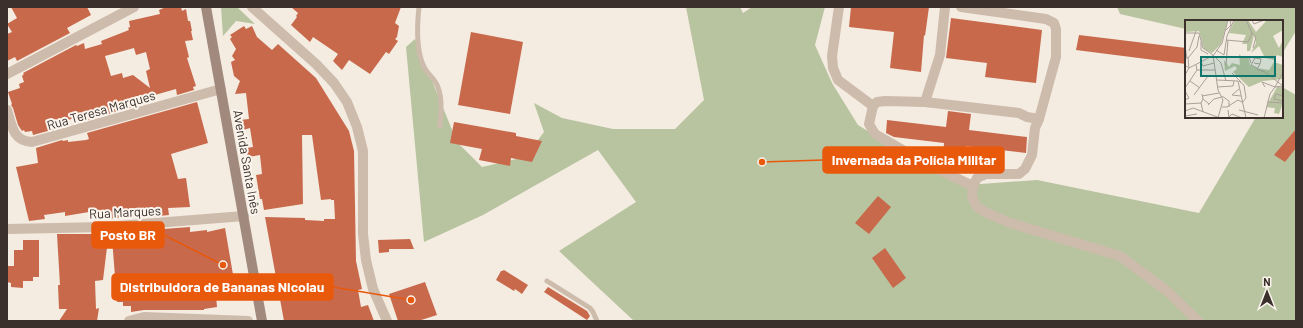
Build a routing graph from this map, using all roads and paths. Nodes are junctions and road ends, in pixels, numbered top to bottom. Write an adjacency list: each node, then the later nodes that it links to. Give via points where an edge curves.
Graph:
1 (134, 7): 8 (street)
2 (206, 7): 9 (main road, Avenida Santa Inês)
3 (252, 7): 22 (street, via 316,64 347,102 357,126 363,151 363,234 366,260 373,289)
4 (419, 7): 14 (lane, via 418,43 427,74 435,81 439,90)
5 (839, 7): 11 (street, via 832,68 838,80)
6 (945, 7): 10 (street, via 940,55)
7 (961, 7): 13 (street, via 1046,19 1054,23 1056,57)
8 (7, 74)
9 (220, 89): 12 (street, Rua Teresa Marques, via 32,142 25,142 15,134); 16 (main road, Avenida Santa Inês)
10 (925, 102): 11 (street, via 885,101); 13 (street, via 1019,113)
11 (872, 106): 15 (street, via 869,124 875,134 929,166)
12 (7, 110)
13 (1039, 119): 15 (street, via 1035,128 1032,155 1025,169 1019,174 986,174 977,178)
14 (440, 126)
15 (973, 186): 24 (street, via 972,196 976,206 985,212 1010,223 1120,256 1167,291)
16 (244, 216): 17 (street, Rua Marques, via 105,227); 21 (main road, Avenida Santa Inês)
17 (7, 229)
18 (547, 281): 23 (lane, via 590,308)
19 (129, 321): 20 (street, via 144,318)
20 (248, 321)
21 (262, 321)
22 (387, 321)
23 (597, 321)
24 (1198, 321)

